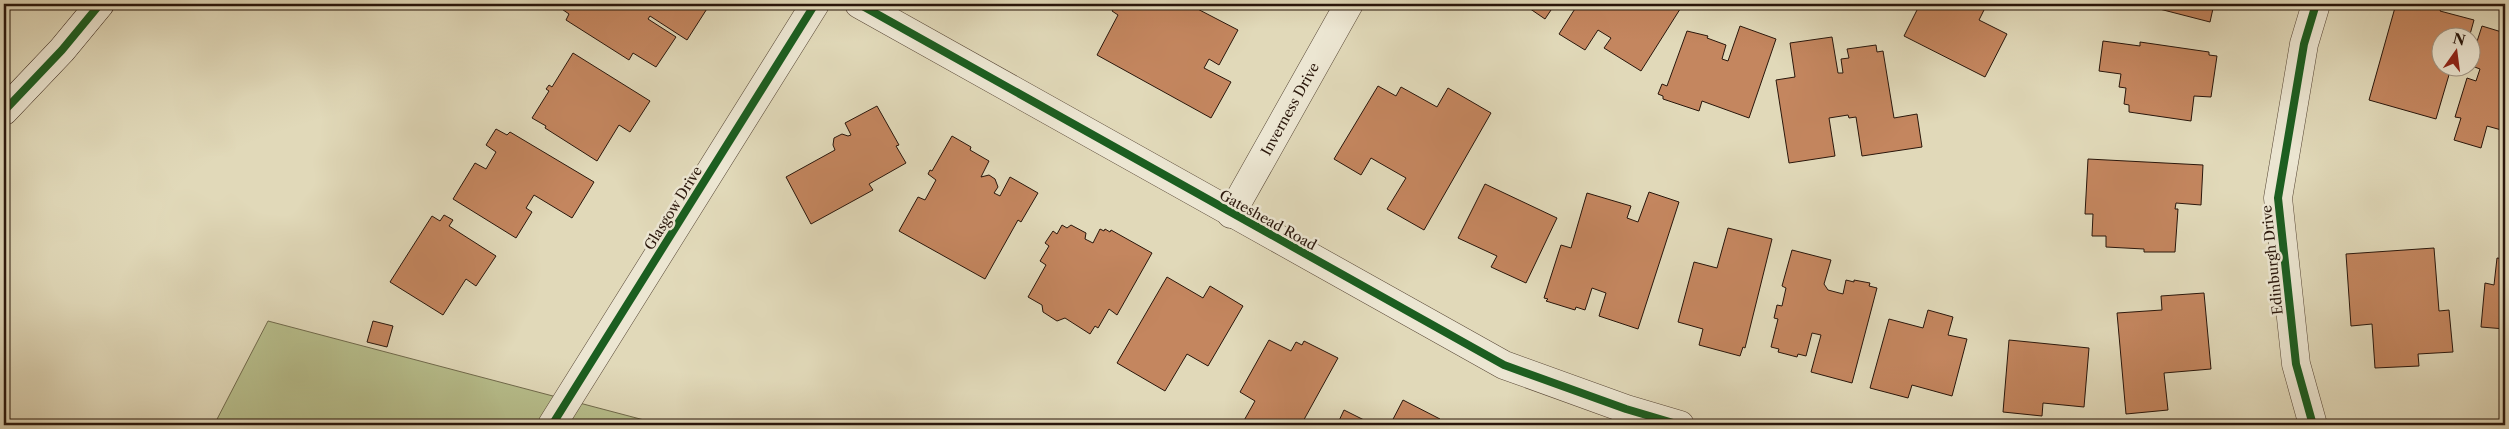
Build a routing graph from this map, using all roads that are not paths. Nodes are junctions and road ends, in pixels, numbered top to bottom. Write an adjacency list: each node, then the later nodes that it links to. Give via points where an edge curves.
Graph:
1 (100, 4): 6 (street)
2 (815, 4): 8 (street, Glasgow Drive)
3 (859, 4): 7 (street, Gateshead Road)
4 (1348, 4): 7 (street, Inverness Drive)
5 (2316, 4): 10 (street, Edinburgh Drive, via 2304,44 2278,198 2296,364)
6 (4, 111)
7 (1231, 214): 9 (street, Gateshead Road, via 1504,365)
8 (552, 425)
9 (1680, 425)
10 (2313, 425)

